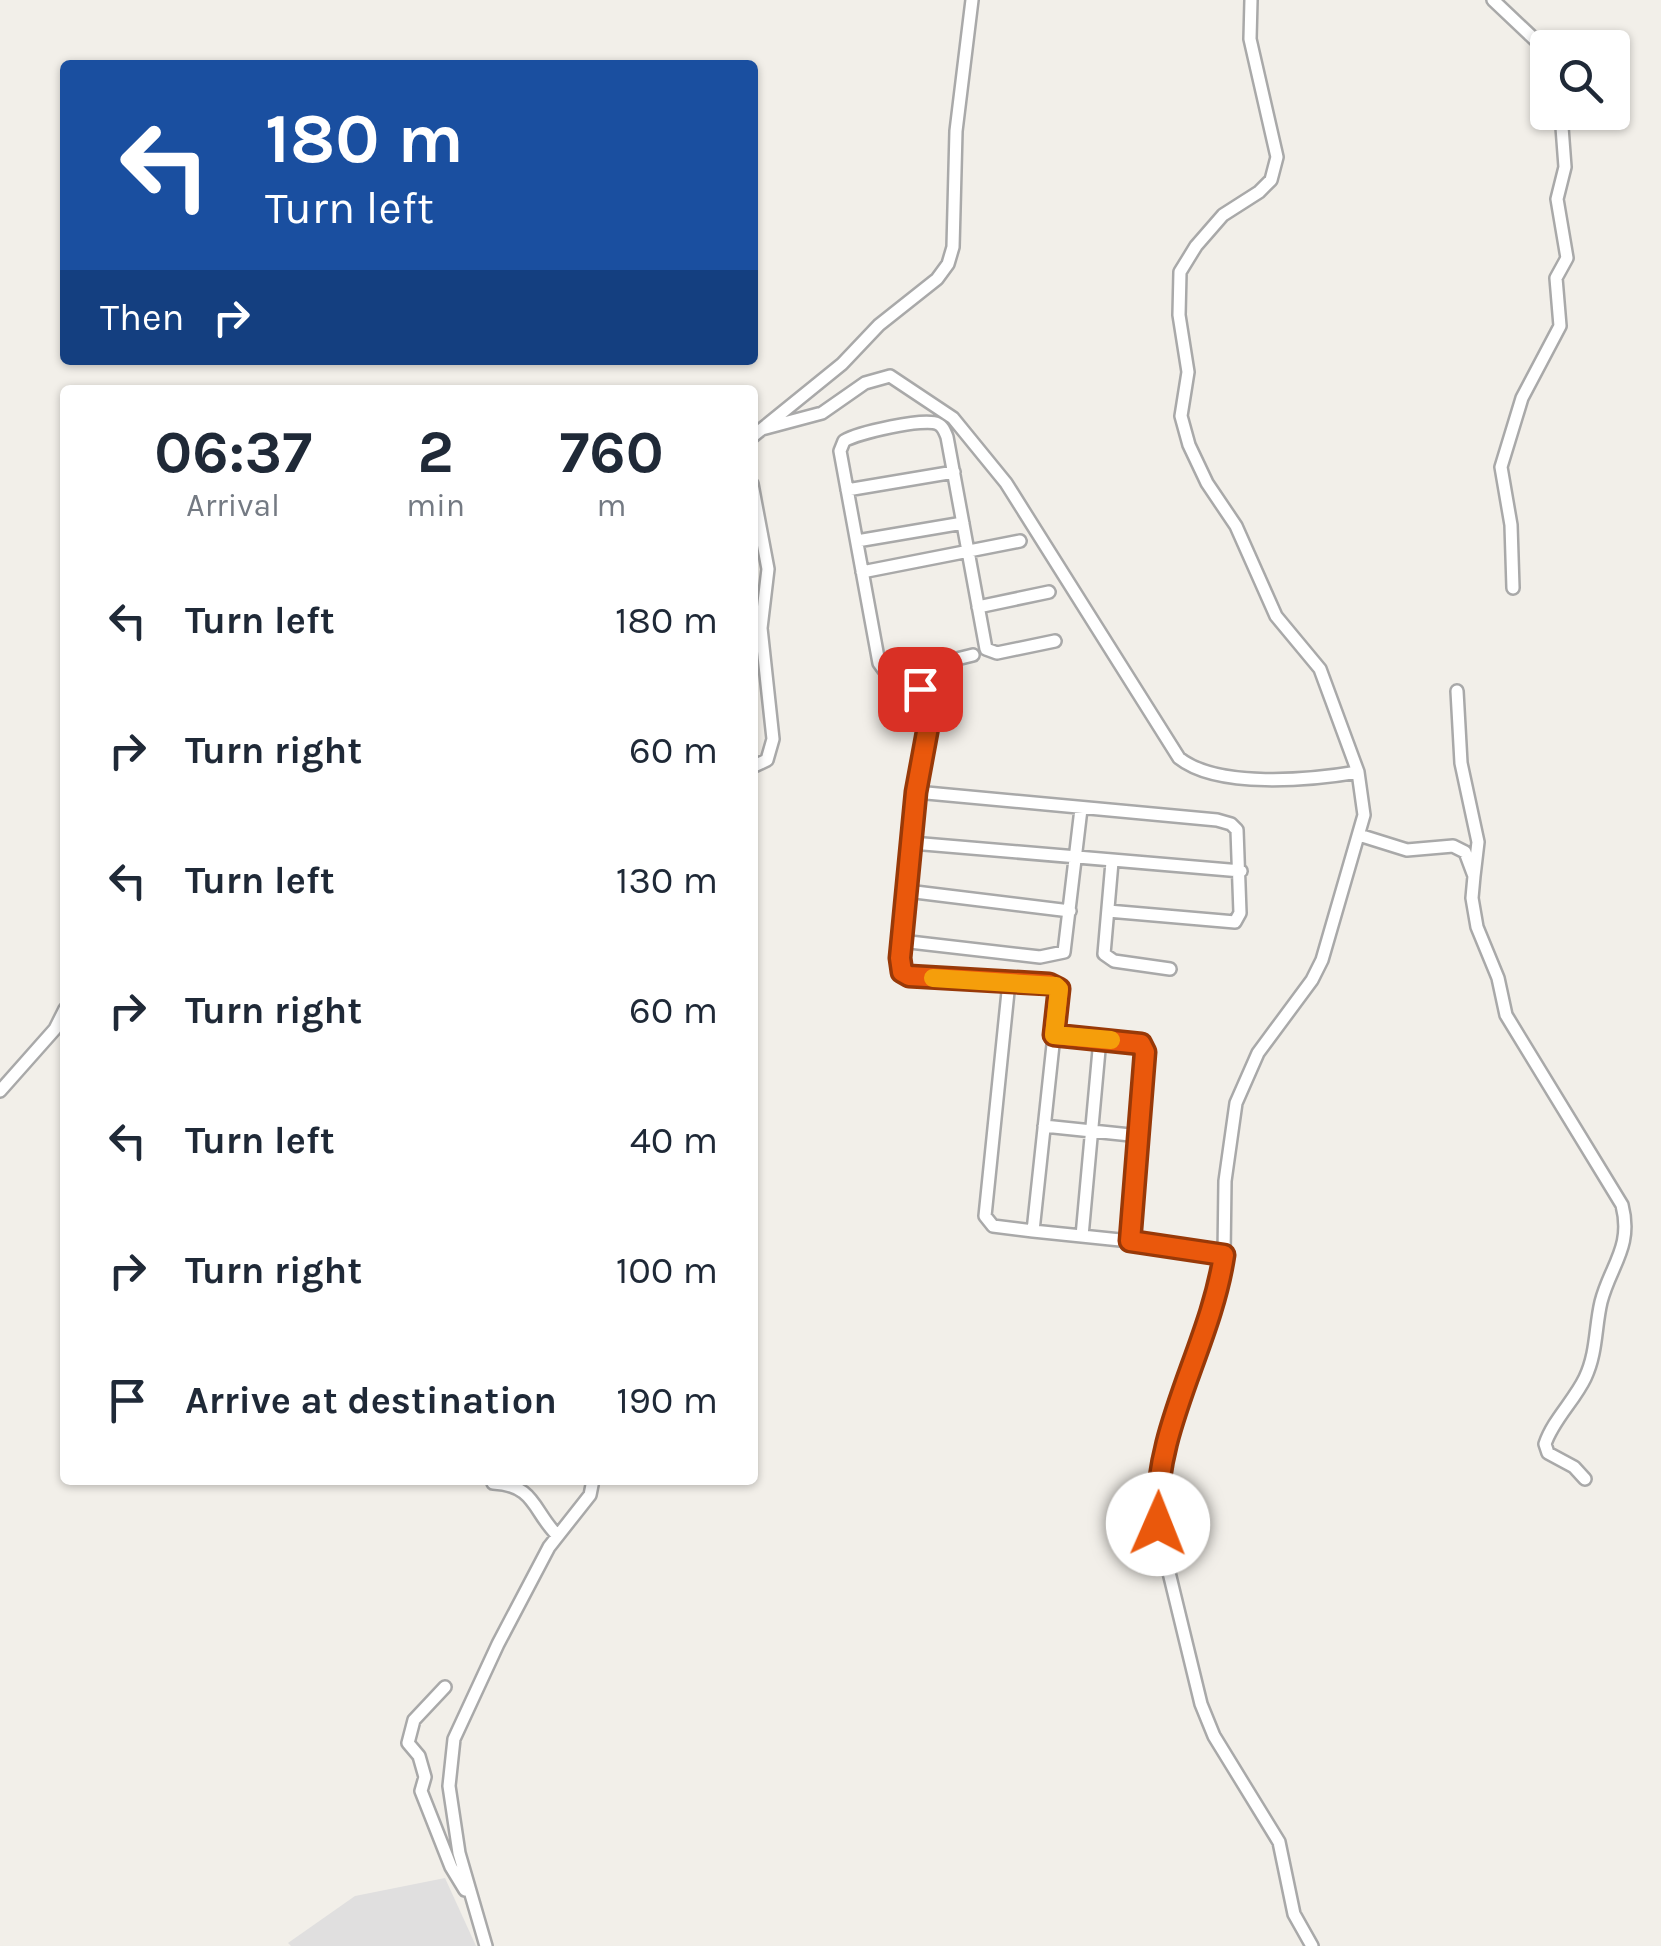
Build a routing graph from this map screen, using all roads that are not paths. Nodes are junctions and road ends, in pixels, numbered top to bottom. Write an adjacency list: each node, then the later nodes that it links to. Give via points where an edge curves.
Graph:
1 (972, 0): 6 (street, via 948,264)
2 (1251, 0): 24 (street, via 1250,39 1276,168 1259,192 1209,229 1180,272 1188,372 1182,416 1207,483 1236,526 1276,616 1320,669)
3 (1493, 0): 4 (street)
4 (1530, 35)
5 (1562, 130): 16 (street, via 1565,167 1557,200 1567,258 1556,278 1560,326 1522,398 1501,467)
6 (758, 432)
7 (758, 433): 24 (street, via 822,413 865,382 890,376 953,418 1006,483 1179,758 1202,771 1269,780)
8 (954, 472): 9 (street); 9 (street, via 947,437 936,423 864,432 841,445); 11 (street)
9 (848, 490): 13 (street)
10 (758, 516): 23 (street, via 768,569 760,628 773,739 767,760)
11 (963, 523): 13 (street); 14 (street)
12 (1020, 541): 14 (street)
13 (857, 542): 15 (street)
14 (968, 552): 15 (street); 18 (street)
15 (862, 572): 21 (street, via 880,667)
16 (1513, 588)
17 (1049, 592): 18 (street)
18 (978, 607): 19 (street, via 989,652)
19 (1055, 641)
20 (973, 655): 21 (street)
21 (904, 672): 25 (street, via 920,689 928,718)
22 (1457, 691): 32 (street, via 1460,763 1478,842)
23 (758, 764)
24 (1358, 772): 27 (street, via 1365,803)
25 (916, 792): 26 (street); 28 (street)
26 (1081, 808): 29 (street); 31 (street, via 1231,824)
27 (1359, 835): 32 (street, via 1407,850 1459,848); 49 (street, via 1322,960 1258,1053 1236,1103)
28 (912, 843): 29 (street); 33 (street)
29 (1076, 860): 30 (street); 34 (street)
30 (1112, 862): 31 (street); 35 (street)
31 (1240, 871): 35 (street, via 1235,922)
32 (1474, 876): 50 (street, via 1476,926 1506,1015 1619,1196 1625,1216 1623,1249 1601,1302 1587,1375 1545,1444)
33 (907, 891): 34 (street); 36 (street)
34 (1070, 911): 36 (street, via 1067,946 1050,958)
35 (1108, 911): 37 (street, via 1106,959)
36 (901, 941): 38 (street, via 904,975)
37 (1170, 969)
38 (1009, 982): 40 (street, via 1059,989); 46 (street, via 986,1216 993,1226)
39 (60, 1020): 42 (street)
40 (1054, 1035): 41 (street); 43 (street)
41 (1100, 1039): 44 (street); 45 (street, via 1144,1048)
42 (0, 1090)
43 (1044, 1126): 44 (street); 46 (street)
44 (1092, 1130): 45 (street); 47 (street)
45 (1140, 1136): 48 (street)
46 (1032, 1232): 47 (street)
47 (1082, 1236): 48 (street)
48 (1130, 1241): 49 (street)
49 (1224, 1255): 57 (street, via 1210,1323 1167,1441 1158,1524 1202,1704 1278,1842 1294,1914)
50 (1585, 1479)
51 (506, 1485): 53 (street, via 530,1495)
52 (592, 1485): 53 (street)
53 (558, 1535): 55 (street, via 454,1739 449,1786)
54 (445, 1686): 55 (street, via 412,1723 408,1744 419,1756 421,1791 451,1867)
55 (469, 1892): 56 (street)
56 (486, 1946)
57 (1312, 1946)

